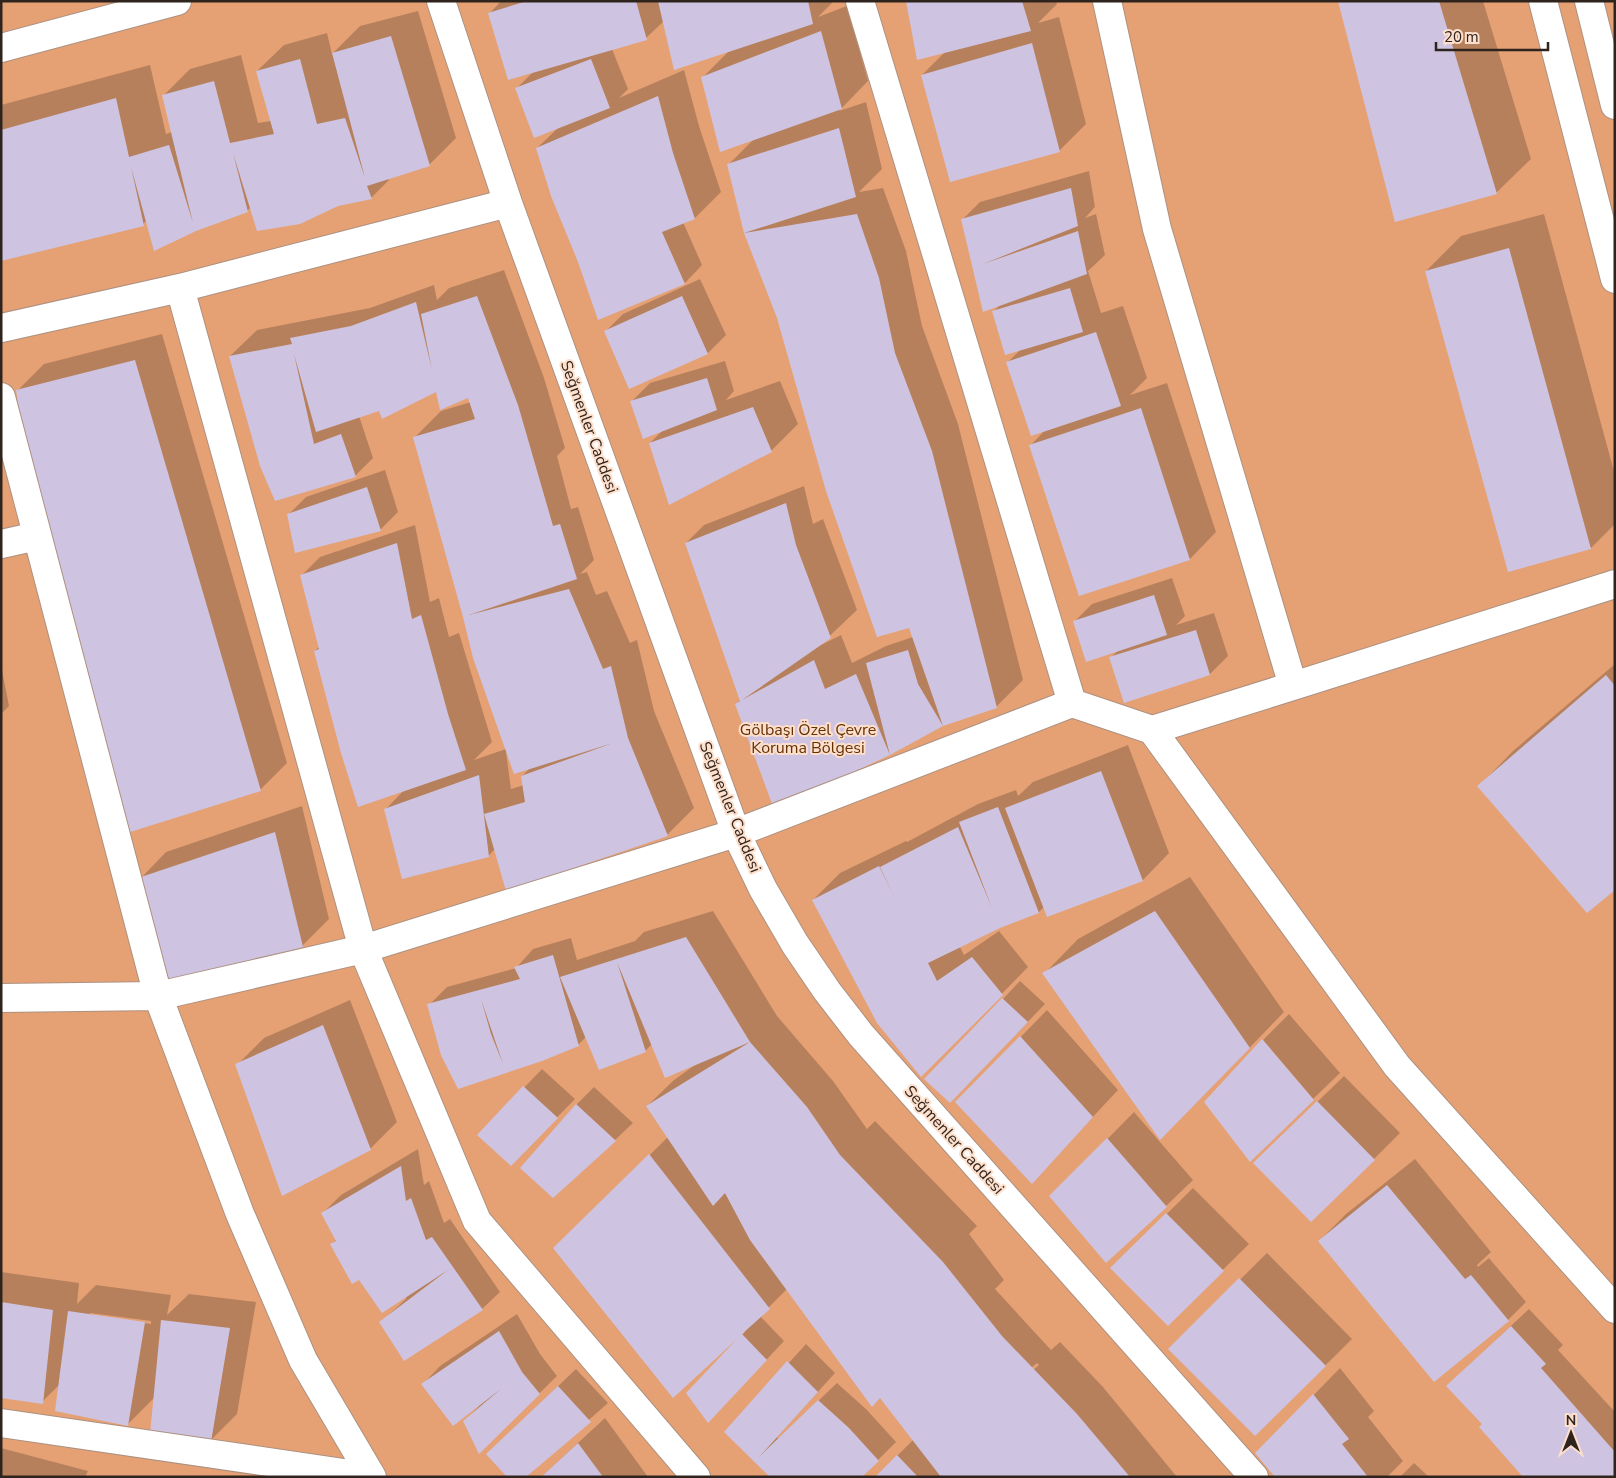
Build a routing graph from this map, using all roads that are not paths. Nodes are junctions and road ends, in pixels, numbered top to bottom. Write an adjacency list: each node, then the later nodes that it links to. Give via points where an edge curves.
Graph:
1 (177, 1): 7 (street)
2 (441, 1): 9 (street, Seğmenler Caddesi)
3 (860, 1): 18 (street)
4 (1107, 1): 17 (street, via 1157,229)
5 (1544, 1): 10 (street)
6 (1589, 1): 8 (street)
7 (1, 48)
8 (1615, 105)
9 (508, 203): 11 (street); 20 (street, Seğmenler Caddesi)
10 (1615, 280)
11 (180, 288): 12 (street); 21 (street)
12 (1, 328)
13 (1, 397): 14 (street)
14 (37, 536): 15 (street); 22 (street)
15 (1, 544)
16 (1615, 584): 17 (street)
17 (1293, 686): 19 (street)
18 (1072, 704): 19 (street); 20 (street)
19 (1152, 730): 24 (street, via 1397,1066)
20 (736, 832): 21 (street); 28 (street, Seğmenler Caddesi, via 763,889 795,944 861,1035)
21 (363, 949): 22 (street); 27 (street, via 476,1221)
22 (158, 996): 23 (street); 26 (street, via 240,1214 303,1360)
23 (1, 998)
24 (1615, 1309)
25 (1, 1423): 26 (street)
26 (372, 1477)
27 (696, 1477)
28 (1254, 1477)

